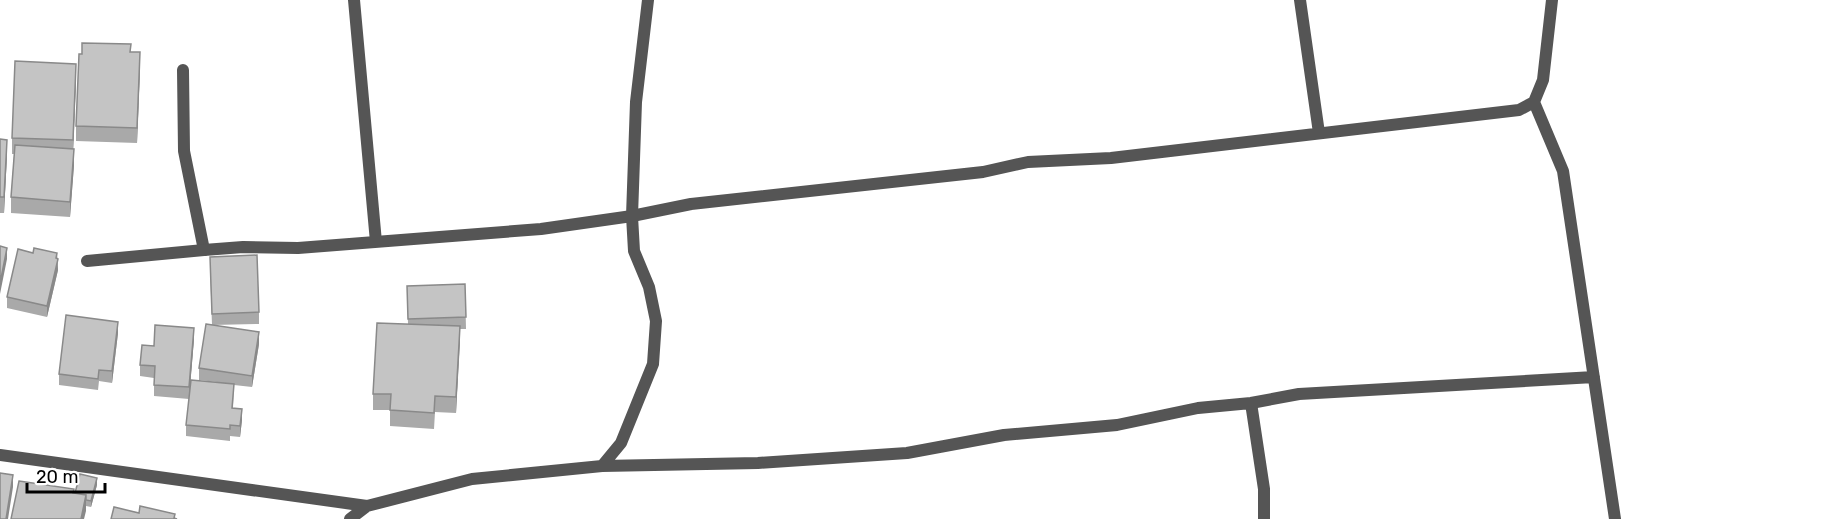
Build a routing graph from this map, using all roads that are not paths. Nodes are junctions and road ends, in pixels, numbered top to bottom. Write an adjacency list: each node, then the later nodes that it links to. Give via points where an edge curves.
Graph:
1 (354, 0): 9 (street)
2 (648, 0): 8 (street, via 636,102)
3 (1300, 0): 7 (street)
4 (1552, 0): 6 (street, via 1543,81)
5 (183, 70): 10 (street, via 184,151)
6 (1534, 102): 7 (street, via 1519,110); 12 (street, via 1563,171)
7 (1319, 133): 8 (street, via 1111,158 1028,162 983,172 691,204)
8 (632, 216): 9 (street, via 541,229); 15 (street, via 634,251 649,287 656,321 653,364 621,443)
9 (376, 242): 10 (street)
10 (204, 250): 11 (street)
11 (87, 261)
12 (1594, 377): 13 (street, via 1356,389); 19 (street)
13 (1251, 403): 15 (street, via 1198,408 1117,425 1004,435 907,453 758,463); 18 (street, via 1264,489)
14 (0, 455): 16 (street)
15 (602, 466): 16 (street, via 472,479)
16 (368, 506): 17 (street)
17 (351, 519)
18 (1264, 519)
19 (1615, 519)

